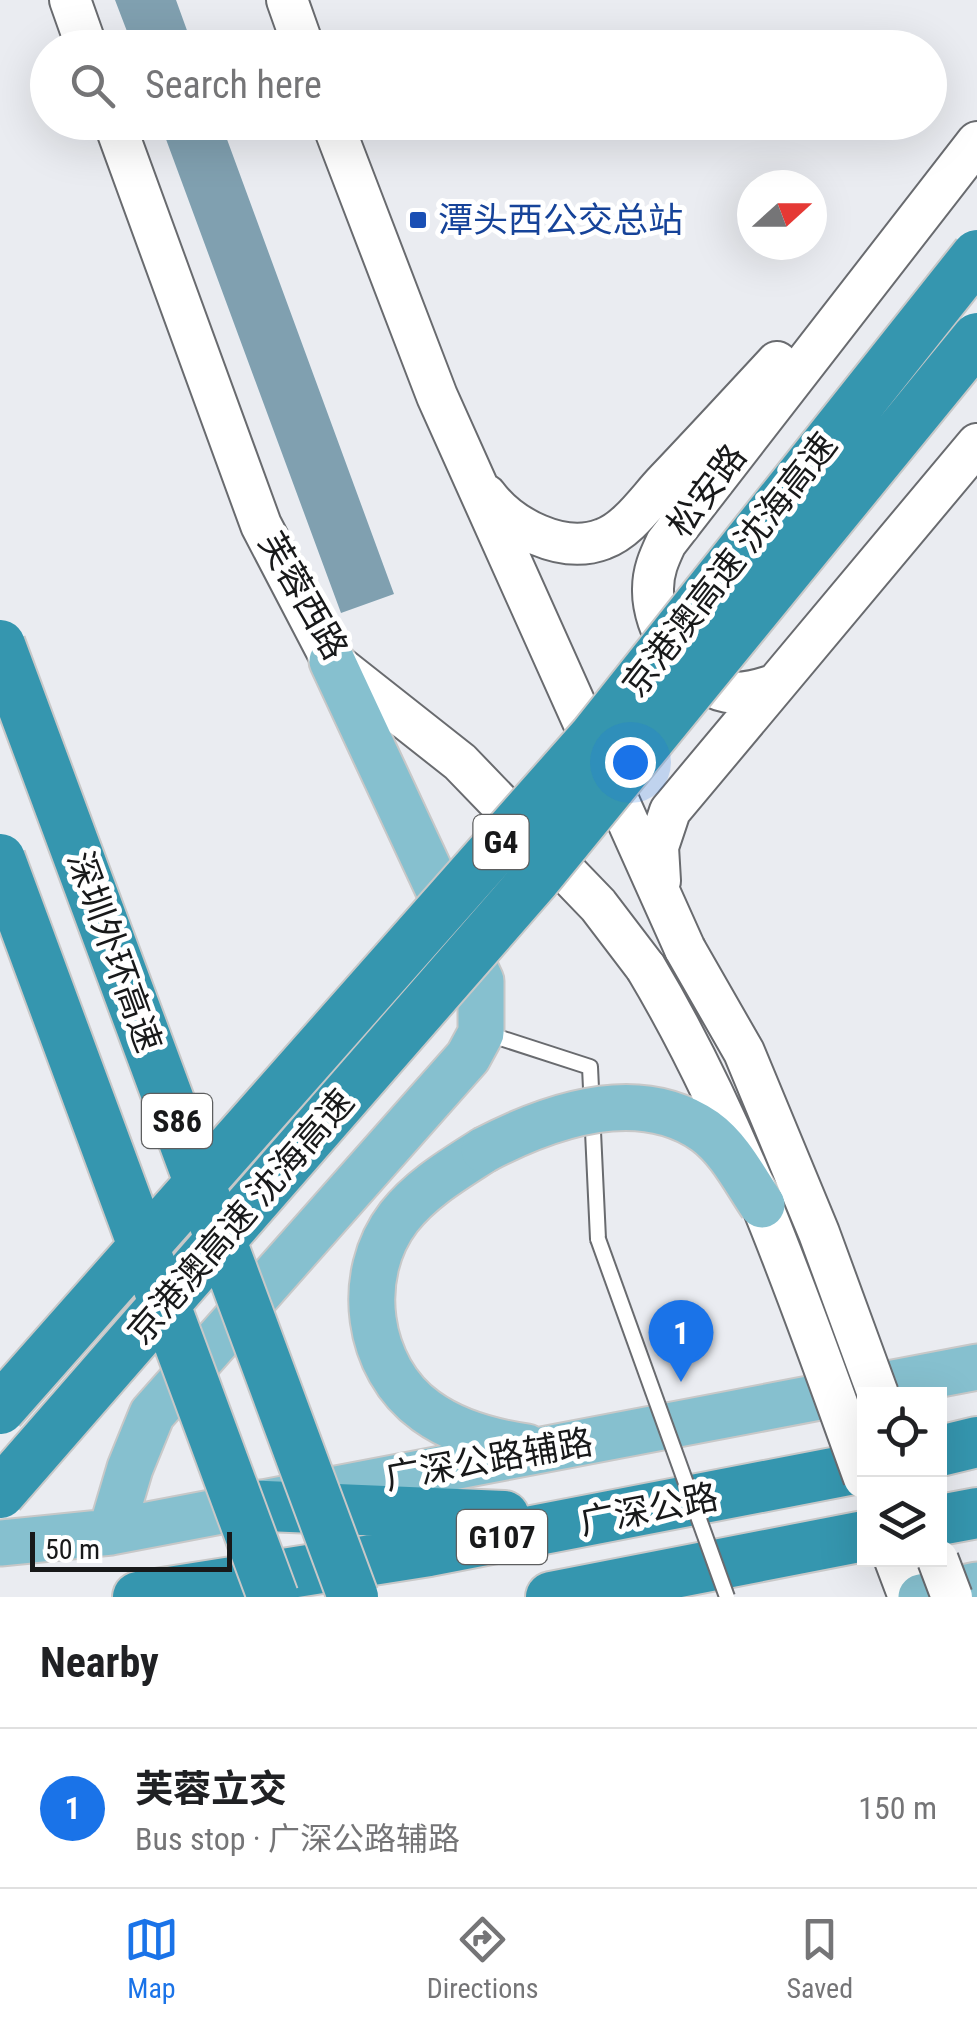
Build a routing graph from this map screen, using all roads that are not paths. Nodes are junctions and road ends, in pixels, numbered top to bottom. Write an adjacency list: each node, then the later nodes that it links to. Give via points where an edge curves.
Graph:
1 (70, 0): 3 (main road)
2 (286, 0): 4 (main road)
3 (81, 30)
4 (297, 30)
5 (126, 140): 14 (main road, 芙蓉西路, via 261,525)
6 (339, 140): 12 (main road)
7 (977, 142): 9 (main road, 松安路)
8 (977, 255): 22 (highway, 京港澳高速 沈海高速 / G4, bridge, via 594,736)
9 (889, 256): 12 (main road, 松安路, via 602,540 565,542 525,529); 15 (main road, 松安路, via 656,563 654,608 689,670 730,693)
10 (977, 338): 28 (highway, 京港澳高速 沈海高速 / G4, bridge, via 536,878)
11 (977, 444): 15 (main road)
12 (476, 482): 17 (main road)
13 (0, 645): 41 (highway, 深圳外环高速 / S86, bridge)
14 (332, 660): 18 (main road, via 480,981); 19 (main road, 芙蓉西路, bridge, via 460,762 598,905 682,1028)
15 (774, 686): 17 (main road, via 664,823 658,873)
16 (0, 860): 40 (highway, S86, bridge)
17 (678, 934): 21 (main road, bridge, via 744,1052)
18 (481, 1033): 33 (main road, via 468,1058 152,1414); 43 (lane, bridge, via 590,1068 598,1239)
19 (762, 1205): 25 (main road, bridge, via 707,1132 682,1118 626,1107 550,1120 484,1150 441,1178 397,1220 373,1274 371,1302 394,1378 446,1424); 27 (main road, 芙蓉西路, bridge)
20 (977, 1367): 25 (main road, 广深公路辅路)
21 (875, 1387)
22 (0, 1409)
23 (977, 1442): 24 (highway)
24 (947, 1448)
25 (544, 1450): 29 (main road, 广深公路辅路)
26 (857, 1468): 32 (highway, 广深公路 / G107)
27 (864, 1477)
28 (0, 1493)
29 (241, 1505): 32 (highway); 33 (main road, 广深公路辅路)
30 (977, 1513): 31 (highway)
31 (947, 1519)
32 (594, 1520): 39 (highway, 广深公路 / G107)
33 (111, 1532): 35 (main road, 广深公路辅路)
34 (857, 1537): 42 (highway, 广深公路 / G107)
35 (0, 1544)
36 (897, 1567): 44 (main road)
37 (941, 1567): 46 (main road, bridge)
38 (977, 1586): 45 (main road)
39 (138, 1597)
40 (273, 1597)
41 (353, 1597)
42 (551, 1597)
43 (727, 1597)
44 (908, 1597)
45 (921, 1597)
46 (952, 1597)

